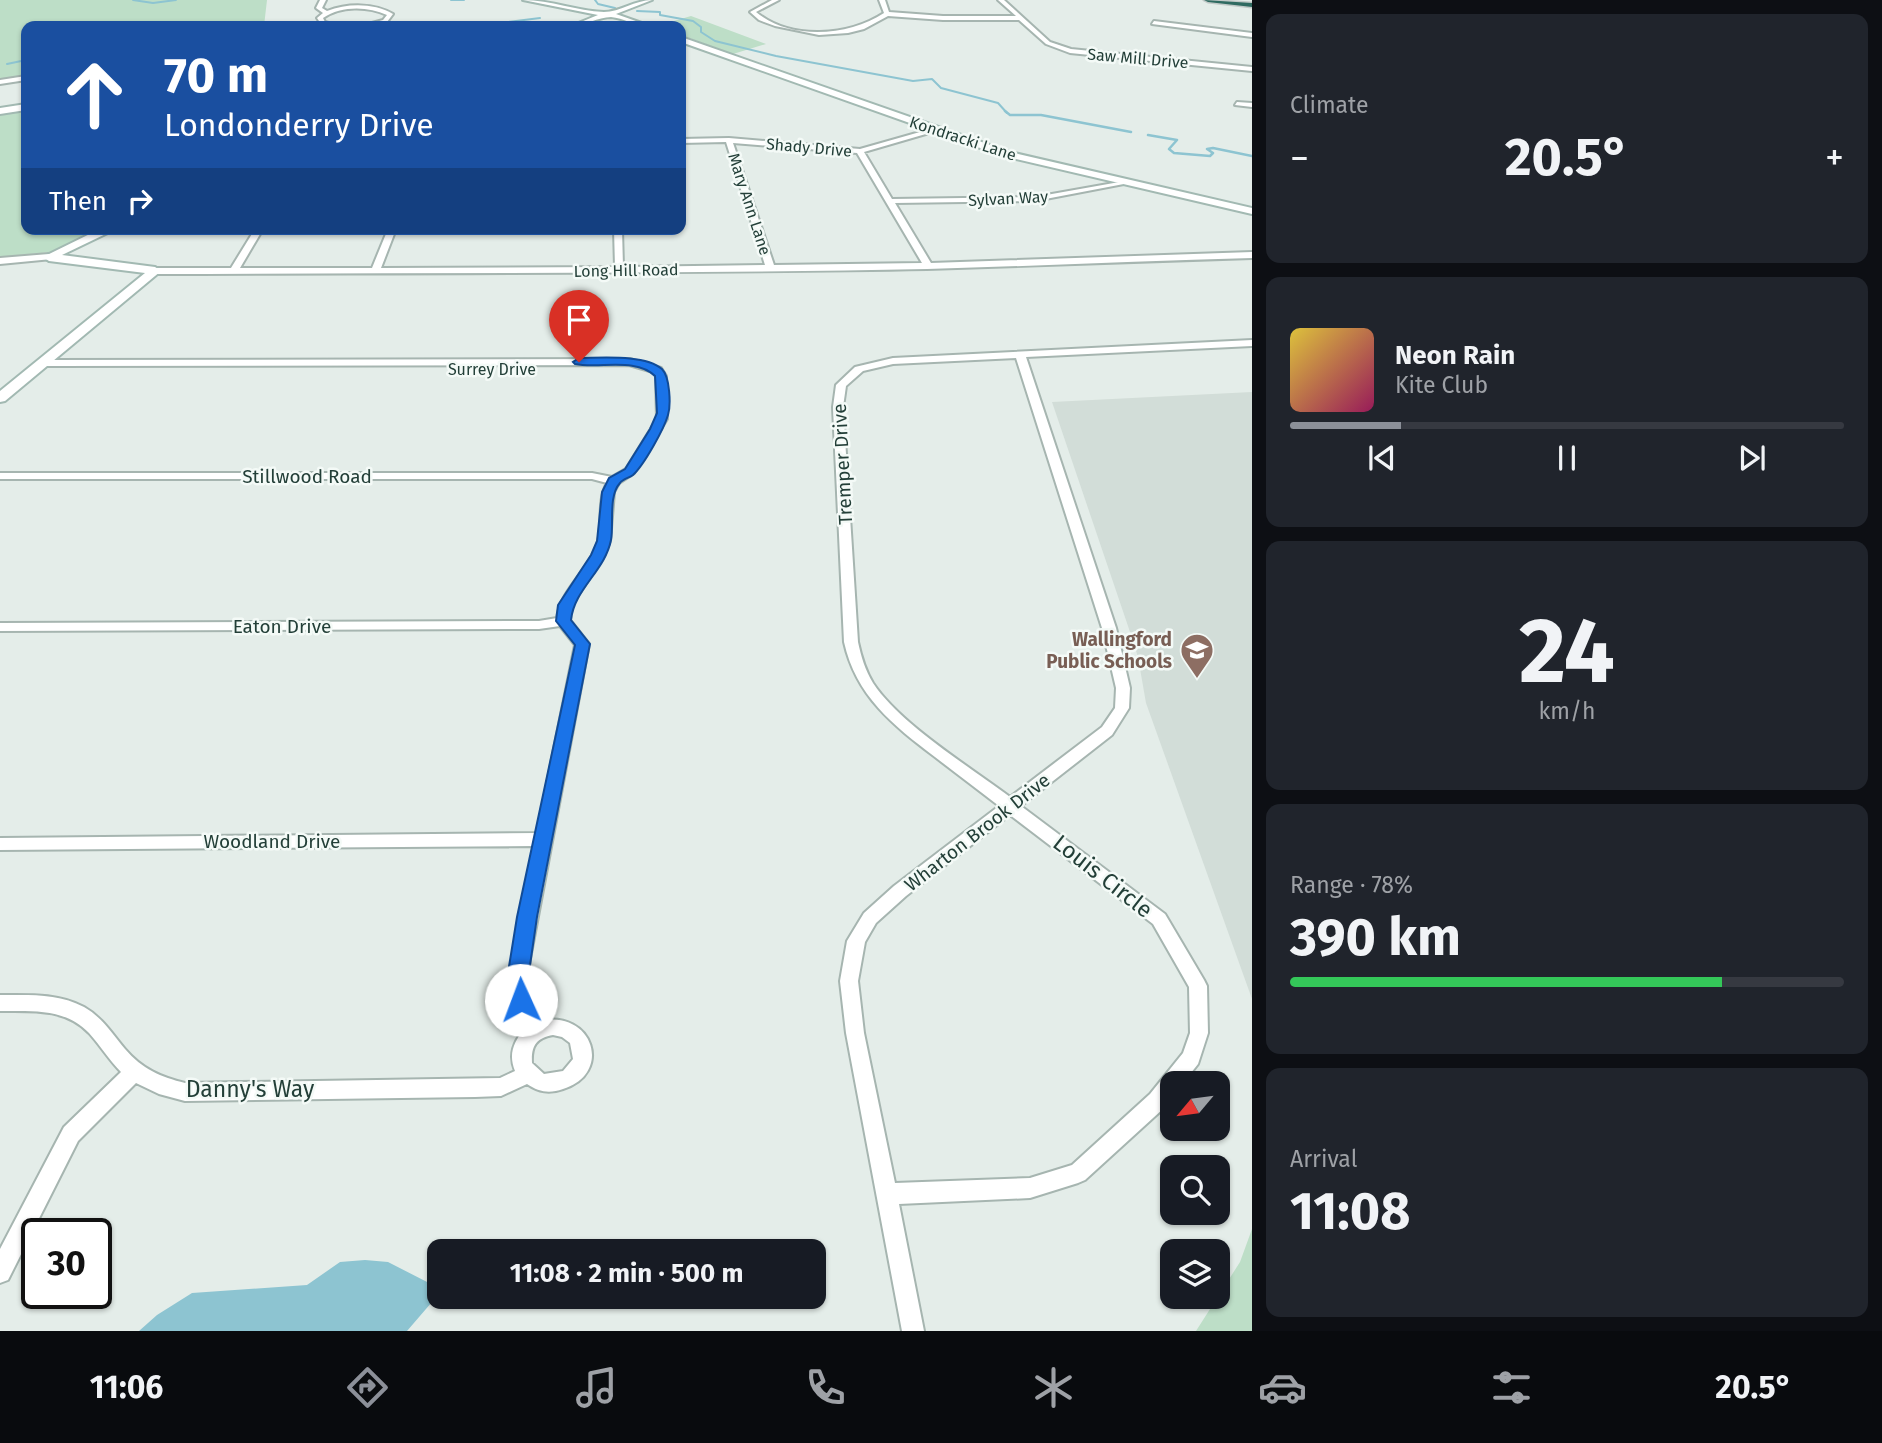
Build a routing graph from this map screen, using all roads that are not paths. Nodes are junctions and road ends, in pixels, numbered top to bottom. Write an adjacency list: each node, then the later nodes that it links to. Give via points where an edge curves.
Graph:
1 (323, 0): 9 (street, via 319,8)
2 (527, 0): 11 (main road)
3 (648, 0): 11 (main road)
4 (776, 0): 10 (street, via 753,12 764,20 808,33 856,29)
5 (882, 0): 10 (street)
6 (1001, 0): 12 (street, Saw Mill Drive)
7 (1208, 0): 8 (highway)
8 (1252, 5)
9 (326, 13): 13 (street); 14 (street, via 374,9 390,14)
10 (887, 13): 12 (street)
11 (612, 15): 15 (main road); 16 (main road)
12 (1021, 18): 20 (street, Saw Mill Drive, via 1048,43 1077,53)
13 (320, 21)
14 (385, 21)
15 (592, 21)
16 (631, 21)
17 (1154, 23): 18 (street)
18 (1252, 35)
19 (686, 41): 27 (main road, Kondracki Lane)
20 (1252, 69)
21 (21, 79): 22 (street)
22 (0, 82)
23 (1237, 104): 24 (street)
24 (1252, 105)
25 (21, 108): 26 (main road)
26 (0, 111)
27 (934, 130): 30 (street, Shady Drive); 31 (main road, Kondracki Lane, via 1020,158)
28 (729, 140): 29 (street, Shady Drive); 30 (street, Shady Drive); 42 (street, Mary Ann Lane)
29 (686, 142)
30 (860, 151): 32 (street)
31 (1125, 183): 32 (street, Sylvan Way, via 1035,199); 33 (main road, Kondracki Lane)
32 (890, 201): 41 (street)
33 (1252, 212)
34 (97, 235): 39 (main road)
35 (255, 235): 45 (street)
36 (390, 235): 46 (street)
37 (618, 235): 43 (street)
38 (1252, 254): 41 (street, Long Hill Road)
39 (49, 257): 40 (street, Long Hill Road); 44 (main road, Long Hill Road)
40 (0, 261)
41 (928, 266): 42 (street, Long Hill Road)
42 (770, 268): 43 (street, Long Hill Road)
43 (619, 270): 46 (street, Long Hill Road)
44 (155, 271): 45 (street, Long Hill Road); 49 (main road)
45 (234, 271): 46 (street, Long Hill Road)
46 (375, 272)
47 (1252, 343): 48 (street, Tremper Drive)
48 (1020, 354): 55 (street, Wharton Brook Drive, via 1109,628 1123,698 1107,732); 55 (street, Tremper Drive, via 878,363 850,374 838,396 851,642 858,669 870,692 894,717)
49 (41, 367): 50 (main road); 52 (street, Surrey Drive, via 631,369 643,365 661,376 662,419 630,471)
50 (0, 398)
51 (0, 476): 52 (street, Stillwood Road, via 592,476)
52 (614, 481): 53 (street, via 608,492 604,541 565,605)
53 (563, 621): 54 (street, Eaton Drive, via 525,625); 56 (street, via 583,644)
54 (0, 627)
55 (1012, 805): 62 (street, Wharton Brook Drive, via 900,891 870,918 856,941 849,981 855,1032); 62 (street, Louis Circle, via 1158,919 1198,986 1199,1033 1191,1058 1157,1101 1077,1173 1030,1188)
56 (544, 839): 57 (street, Woodland Drive); 59 (street, via 518,979 526,1015)
57 (0, 844)
58 (0, 1003): 60 (street, Danny's Way, via 71,1009 92,1022)
59 (536, 1030): 61 (street, via 520,1056); 61 (street, via 548,1025 573,1031 584,1052 582,1064 563,1082 550,1084)
60 (135, 1072): 61 (street, Danny's Way, via 185,1092 500,1087); 63 (street, via 71,1134)
61 (528, 1074)
62 (887, 1194): 64 (street, Wharton Brook Drive)
63 (0, 1272)
64 (913, 1331)

